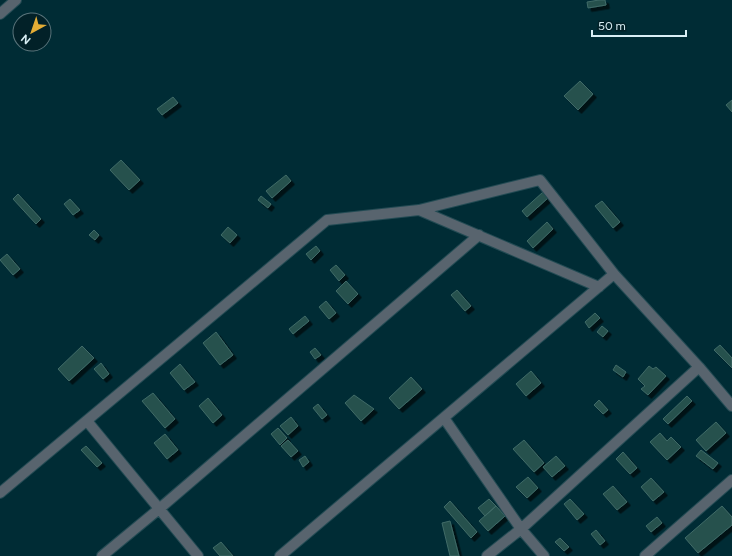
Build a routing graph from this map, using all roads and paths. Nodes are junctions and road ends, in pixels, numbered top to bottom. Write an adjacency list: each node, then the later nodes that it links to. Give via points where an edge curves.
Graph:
1 (16, 0): 2 (street)
2 (0, 14)
3 (419, 210): 4 (street); 5 (street, via 540,180); 10 (street, via 327,220)
4 (479, 235): 6 (street); 13 (street)
5 (614, 274): 6 (street); 7 (street)
6 (599, 287): 9 (street)
7 (699, 367): 8 (street); 14 (street)
8 (732, 406)
9 (444, 418): 14 (street); 17 (street)
10 (87, 421): 12 (street); 13 (street)
11 (732, 480): 20 (street)
12 (0, 493)
13 (159, 508): 15 (street); 16 (street)
14 (521, 529): 18 (street); 19 (street)
15 (102, 556)
16 (198, 556)
17 (280, 556)
18 (487, 556)
19 (544, 556)
20 (646, 556)

